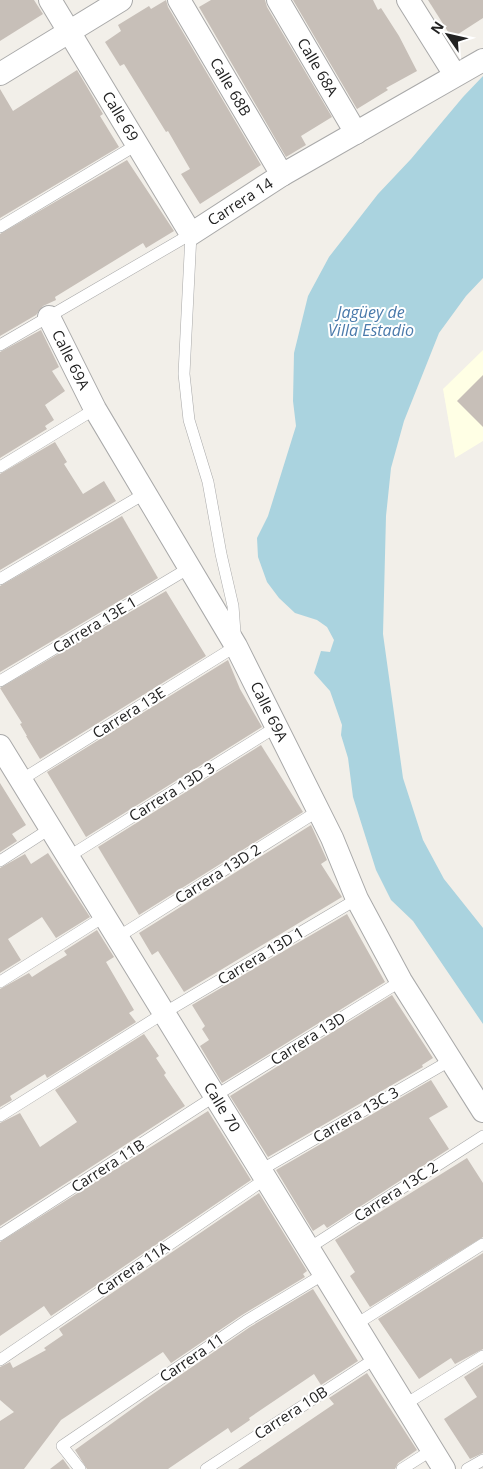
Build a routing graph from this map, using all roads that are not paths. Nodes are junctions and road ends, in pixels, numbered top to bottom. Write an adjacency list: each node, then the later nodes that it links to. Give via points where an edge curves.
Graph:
1 (50, 0): 6 (street, Calle 69)
2 (121, 0): 6 (street)
3 (179, 0): 12 (street, Calle 68B)
4 (278, 0): 10 (street, Calle 68A)
5 (408, 0): 9 (street)
6 (69, 32): 8 (street); 11 (street, Calle 69)
7 (483, 60): 9 (street, Carrera 14)
8 (0, 74)
9 (455, 76): 10 (street, Carrera 14)
10 (356, 133): 12 (street, Carrera 14)
11 (138, 144): 13 (lane); 14 (street, Calle 69)
12 (282, 175): 14 (street, Carrera 14)
13 (0, 227)
14 (191, 234): 15 (lane, Carrera 14); 22 (lane, via 184,374 189,420 208,482 234,606)
15 (49, 317): 16 (lane, Carrera 14); 17 (street, Calle 69A)
16 (0, 345)
17 (95, 409): 18 (lane); 19 (street, Calle 69A)
18 (0, 467)
19 (144, 494): 20 (street, Calle 69A); 21 (lane)
20 (189, 568): 22 (street, Calle 69A); 23 (lane, Carrera 13E 1)
21 (0, 579)
22 (236, 646): 24 (street, Calle 69A); 26 (lane, Carrera 13E)
23 (0, 681)
24 (276, 727): 27 (street, Calle 69A); 29 (lane, Carrera 13D 3)
25 (0, 746): 26 (street, Calle 70)
26 (21, 780): 28 (street, Calle 70)
27 (318, 811): 31 (street, Calle 69A); 33 (lane, Carrera 13D 2)
28 (51, 828): 29 (street, Calle 70); 30 (lane)
29 (68, 857): 32 (street, Calle 70)
30 (0, 861)
31 (357, 899): 34 (street, Calle 69A); 36 (lane, Carrera 13D 1)
32 (105, 916): 33 (street, Calle 70); 35 (lane)
33 (118, 937): 36 (street, Calle 70)
34 (401, 981): 37 (street, Calle 69A); 38 (lane, Carrera 13D)
35 (0, 982)
36 (164, 1013): 38 (street, Calle 70); 40 (lane, Carrera 13D 1)
37 (451, 1060): 39 (street, Calle 69A); 42 (lane, Carrera 13C 3)
38 (215, 1096): 42 (street, Calle 70); 43 (lane, Carrera 11B)
39 (483, 1111)
40 (0, 1116)
41 (483, 1136): 45 (lane, Carrera 13C 2)
42 (264, 1174): 45 (street, Calle 70); 50 (lane, Carrera 11A)
43 (0, 1235)
44 (483, 1244): 47 (lane)
45 (309, 1248): 46 (street, Calle 70)
46 (324, 1274): 47 (street, Calle 70); 54 (lane, Carrera 11, via 246,1321 62,1446)
47 (355, 1325): 49 (street, Calle 70)
48 (483, 1356): 51 (lane)
49 (376, 1358): 51 (street, Calle 70); 55 (lane, Carrera 10B)
50 (0, 1360)
51 (404, 1405): 52 (street, Calle 70)
52 (432, 1450): 56 (lane); 57 (street, Calle 70)
53 (483, 1460): 58 (lane)
54 (80, 1469)
55 (206, 1469)
56 (402, 1469)
57 (444, 1469)
58 (467, 1469)

